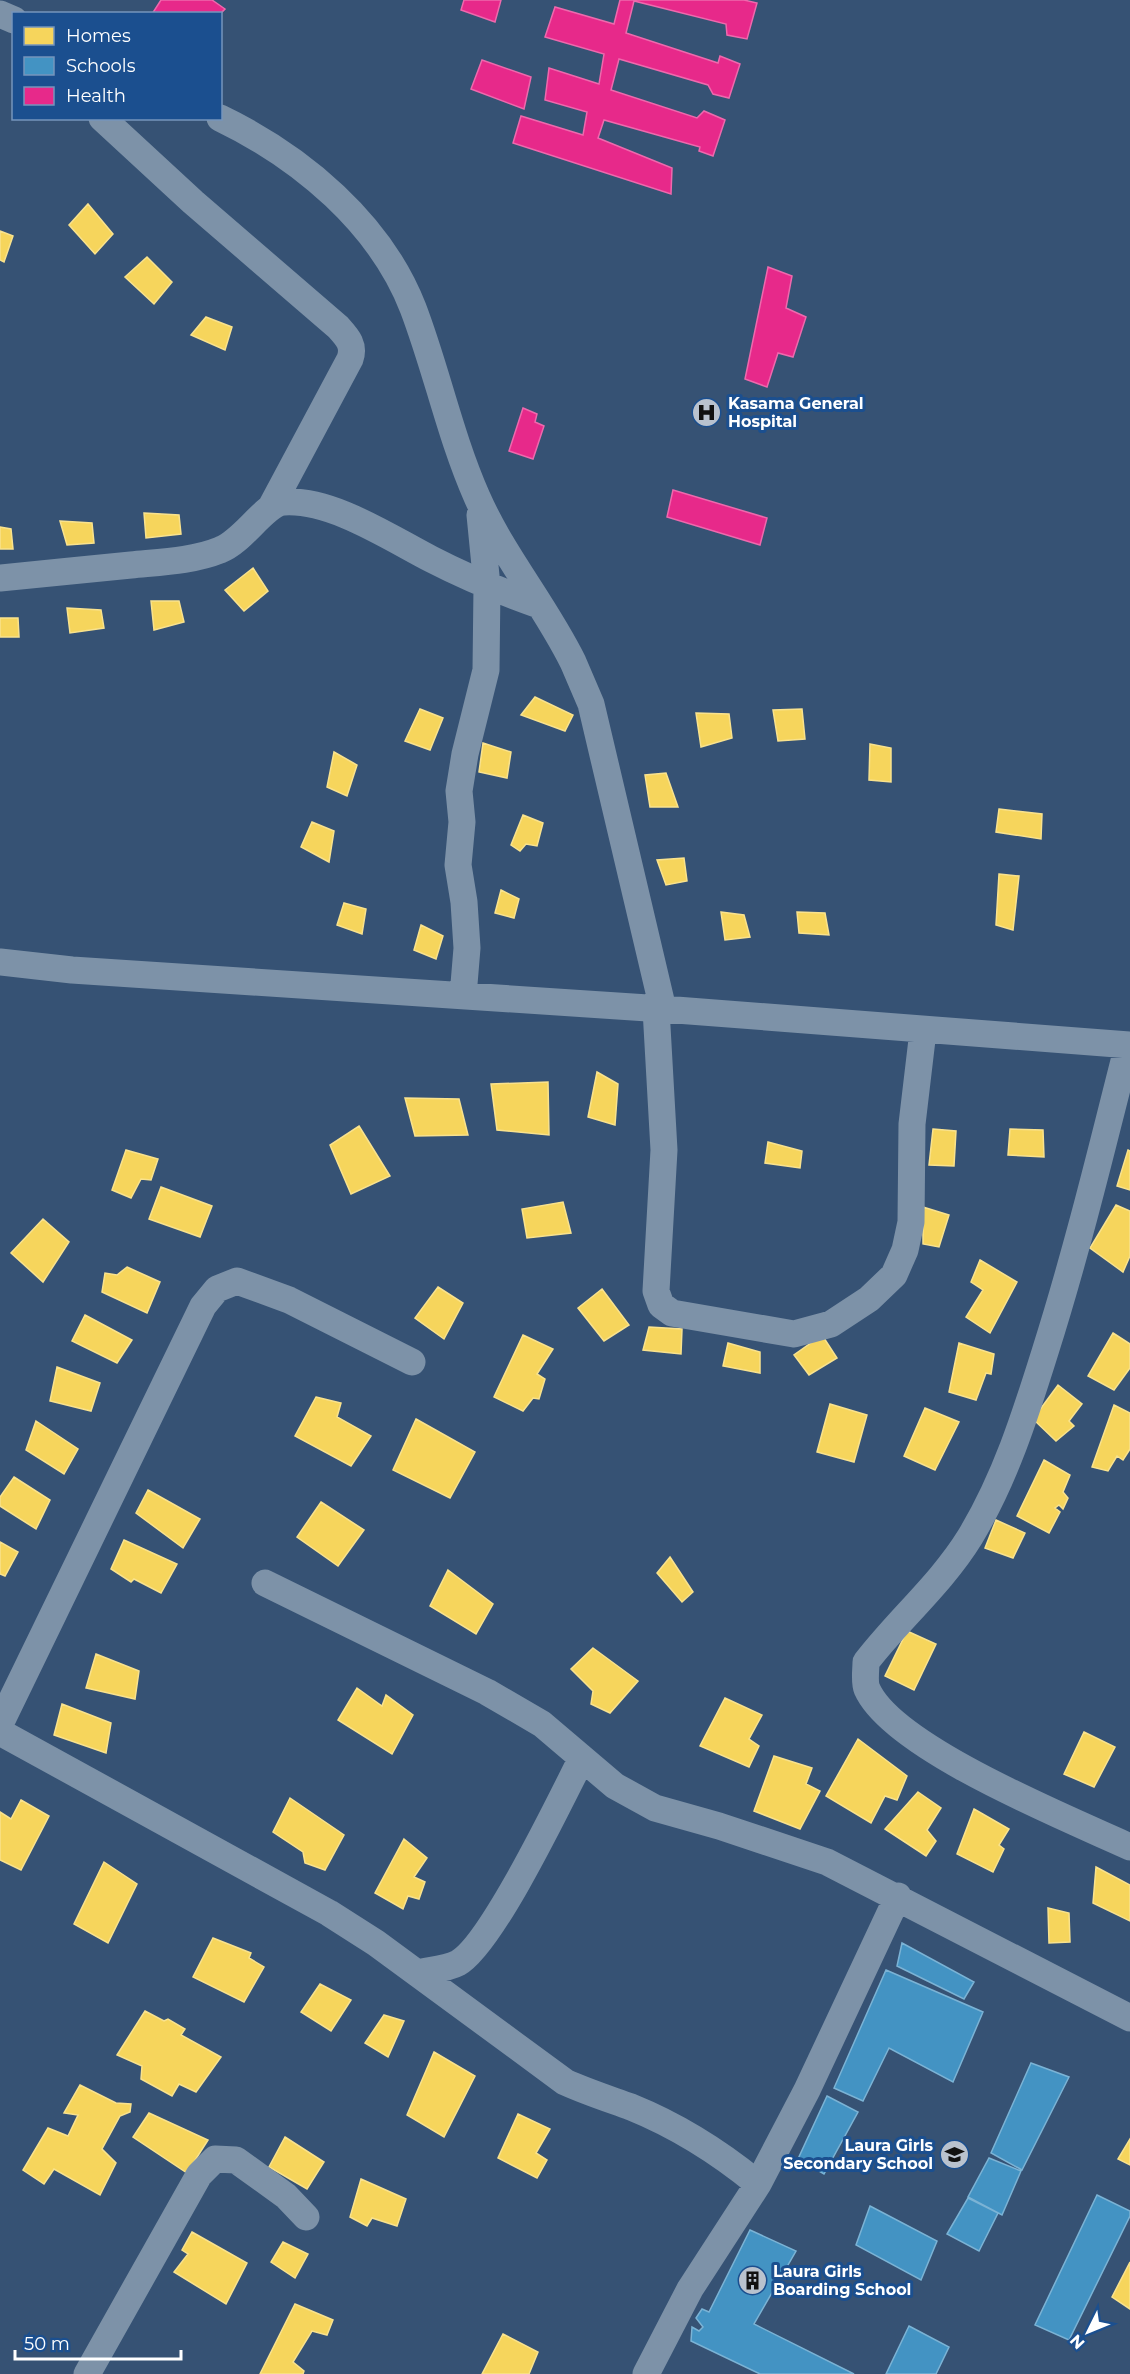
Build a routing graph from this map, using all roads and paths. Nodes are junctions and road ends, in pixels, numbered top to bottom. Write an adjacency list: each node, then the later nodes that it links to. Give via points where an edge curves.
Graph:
1 (222, 119): 3 (street, via 276,148 314,176 382,252 413,307)
2 (104, 120): 4 (street, via 338,327 351,344 350,359)
3 (478, 499): 6 (street); 7 (street)
4 (272, 505): 5 (street, via 231,546 211,554); 6 (street, via 296,502 333,511)
5 (0, 578)
6 (487, 586): 7 (street); 9 (street, via 486,670 459,791 462,822 458,865 467,948)
7 (539, 605): 10 (street, via 573,662 591,704)
8 (0, 962): 9 (street)
9 (463, 996): 10 (street)
10 (660, 1009): 11 (street); 11 (street, via 664,1150 656,1291 661,1305 672,1313 794,1334 831,1324 869,1299 894,1275 911,1222 912,1124)
11 (923, 1031): 12 (street)
12 (1129, 1045): 18 (street, via 1076,1254 1005,1470 970,1537 939,1581 866,1662 867,1688 885,1714 914,1737 945,1758)
13 (412, 1362): 15 (street, via 289,1300 237,1281 217,1289 203,1306)
14 (266, 1583): 17 (street, via 487,1692 542,1724)
15 (0, 1724)
16 (0, 1732): 20 (street, via 319,1907)
17 (582, 1758): 19 (street, via 615,1786 655,1808 827,1862); 20 (street, via 523,1871 474,1947 458,1963)
18 (1130, 1847)
19 (898, 1896): 21 (street); 22 (street)
20 (417, 1973): 22 (street, via 566,2082 689,2134 722,2154)
21 (1128, 2012)
22 (758, 2184): 25 (street, via 690,2289)
23 (306, 2217): 24 (street, via 286,2196 236,2160 215,2159 199,2175)
24 (87, 2374)
25 (646, 2374)

